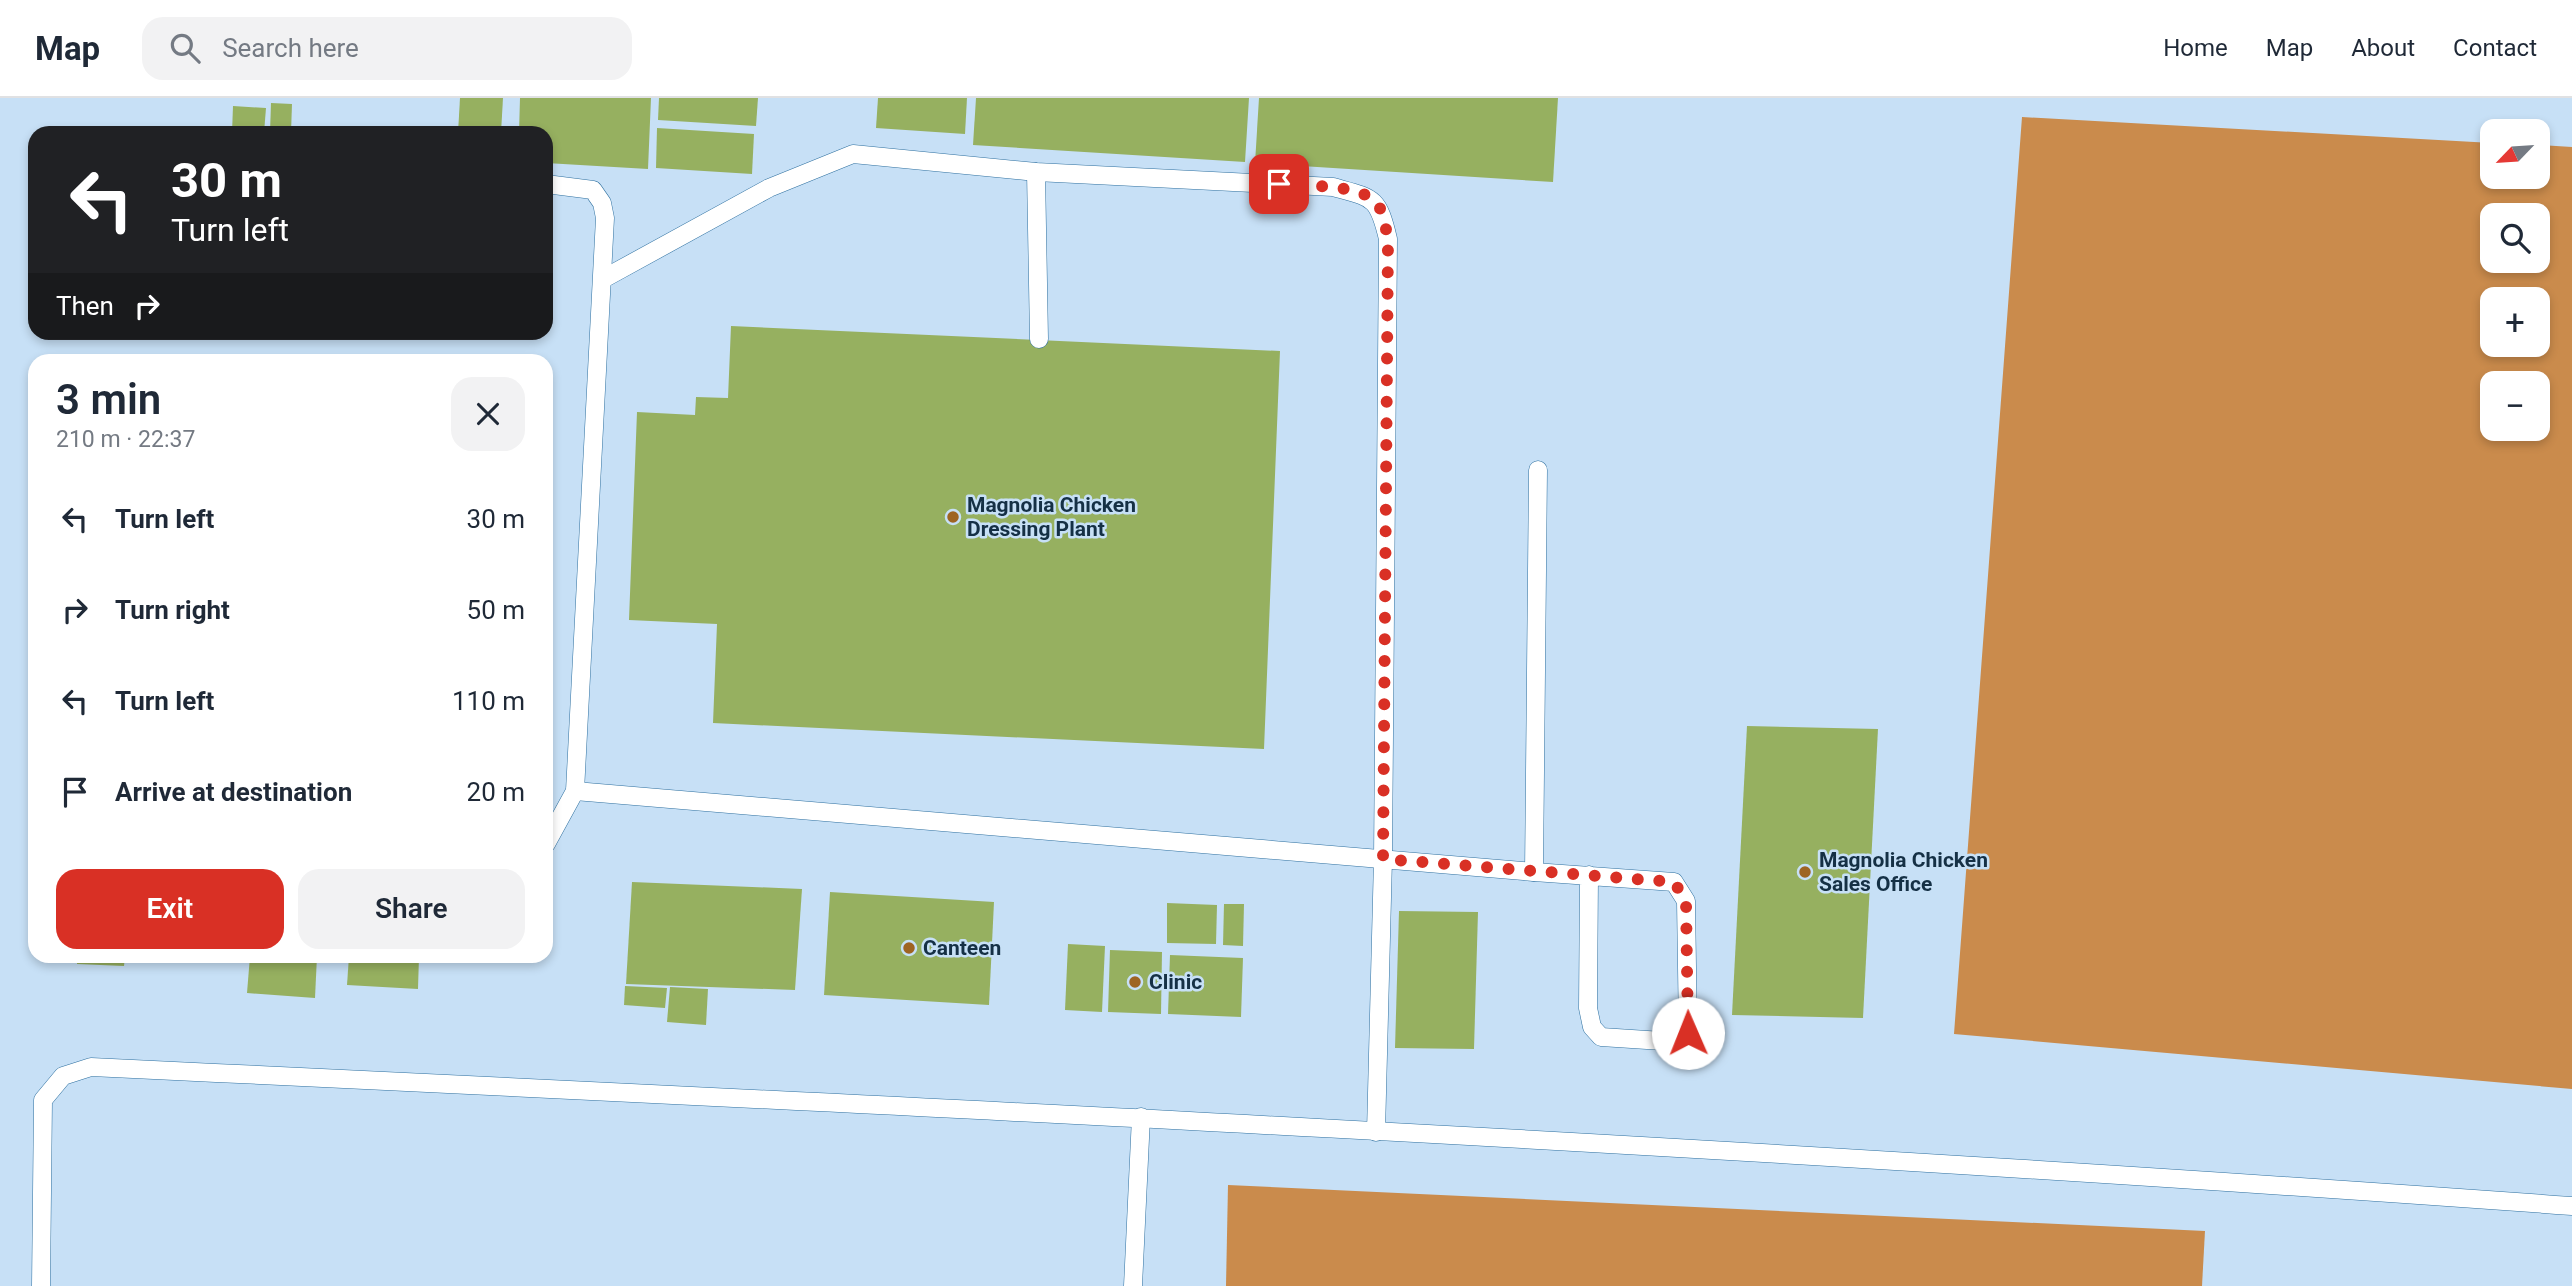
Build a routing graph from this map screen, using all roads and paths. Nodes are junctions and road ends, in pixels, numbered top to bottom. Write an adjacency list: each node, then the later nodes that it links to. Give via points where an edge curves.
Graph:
1 (1036, 172): 3 (lane, via 853,154 769,188); 4 (lane); 8 (lane, via 1333,187 1373,198 1381,209 1388,239)
2 (553, 185): 3 (lane, via 593,190 602,203)
3 (603, 279): 6 (lane)
4 (1038, 339)
5 (1538, 470): 9 (lane)
6 (575, 790): 7 (lane); 8 (lane)
7 (553, 831)
8 (1383, 859): 9 (lane); 12 (lane)
9 (1534, 872): 10 (lane)
10 (1589, 874): 10 (lane, via 1591,1027 1601,1037 1684,1039 1688,1033 1686,901 1681,890 1674,882)
11 (1141, 1116): 12 (lane); 14 (lane, via 91,1067 63,1076 43,1100); 15 (lane)
12 (1376, 1132): 13 (lane)
13 (2572, 1206)
14 (41, 1286)
15 (1133, 1286)

